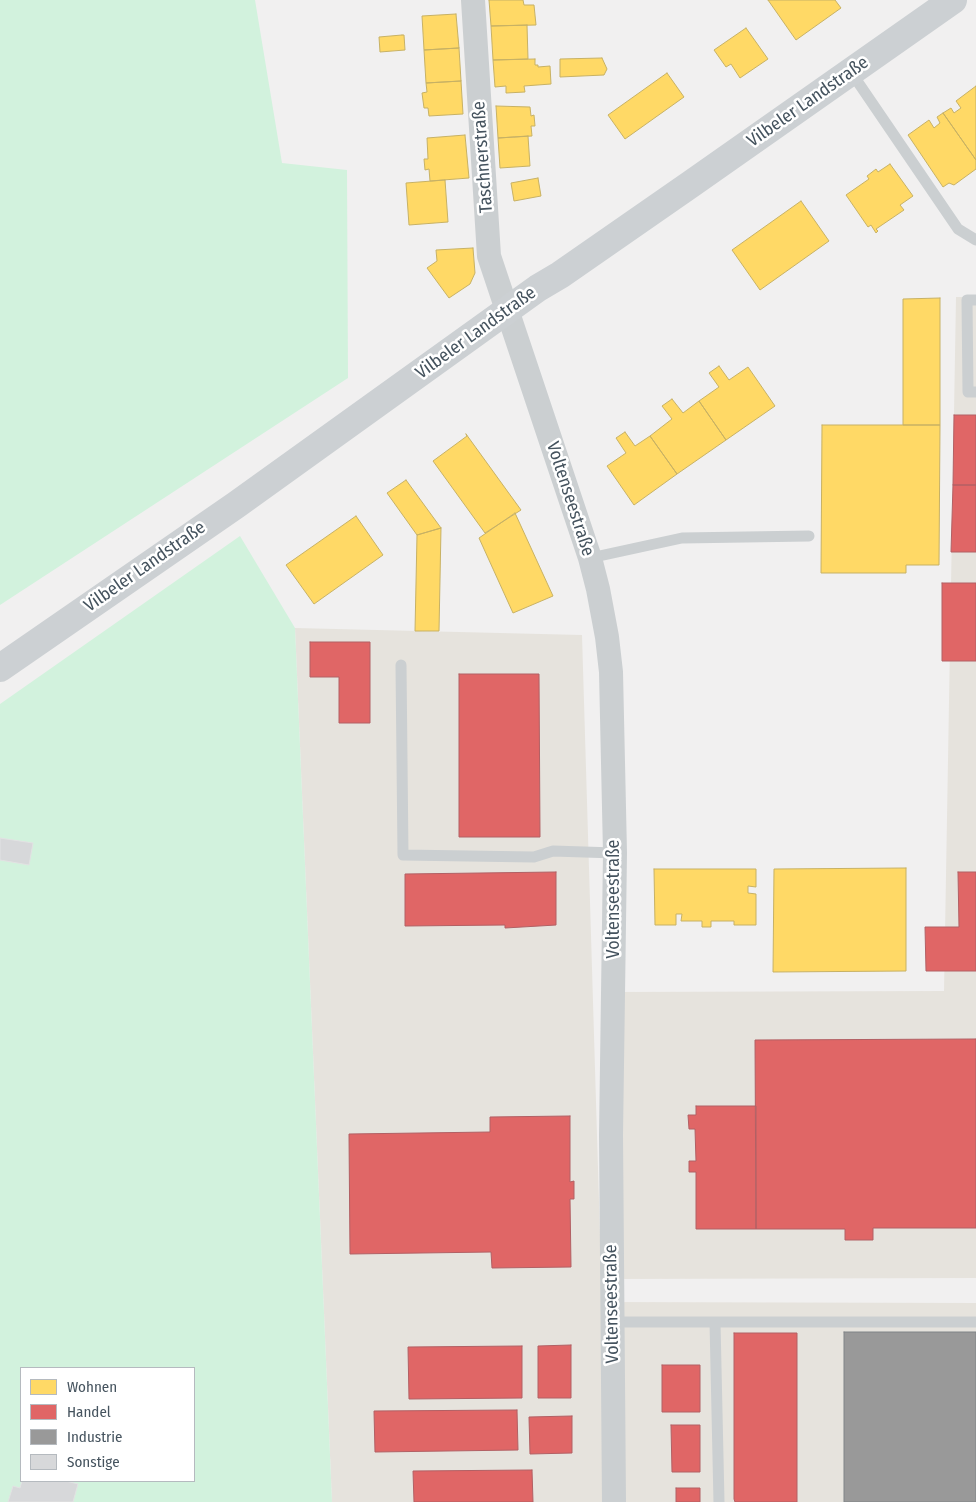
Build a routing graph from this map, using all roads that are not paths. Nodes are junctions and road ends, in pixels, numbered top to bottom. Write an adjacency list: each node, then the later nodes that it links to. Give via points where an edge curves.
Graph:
1 (473, 0): 6 (street, Taschnerstraße, via 489,256)
2 (953, 0): 3 (main road, Vilbeler Landstraße)
3 (851, 72): 4 (lane, via 958,230); 6 (main road, Vilbeler Landstraße)
4 (976, 240)
5 (976, 300): 7 (lane, via 968,300 968,392)
6 (507, 312): 9 (street, Voltenseestraße); 11 (main road, Vilbeler Landstraße)
7 (976, 392)
8 (809, 536): 9 (lane, via 682,538)
9 (590, 558): 12 (street, Voltenseestraße, via 607,636)
10 (401, 665): 12 (lane, via 403,854 534,857 553,851)
11 (0, 668)
12 (615, 853): 13 (street, Voltenseestraße)
13 (612, 1322): 14 (lane); 16 (street, Voltenseestraße)
14 (715, 1322): 15 (lane); 17 (lane)
15 (976, 1322)
16 (614, 1502)
17 (719, 1502)

